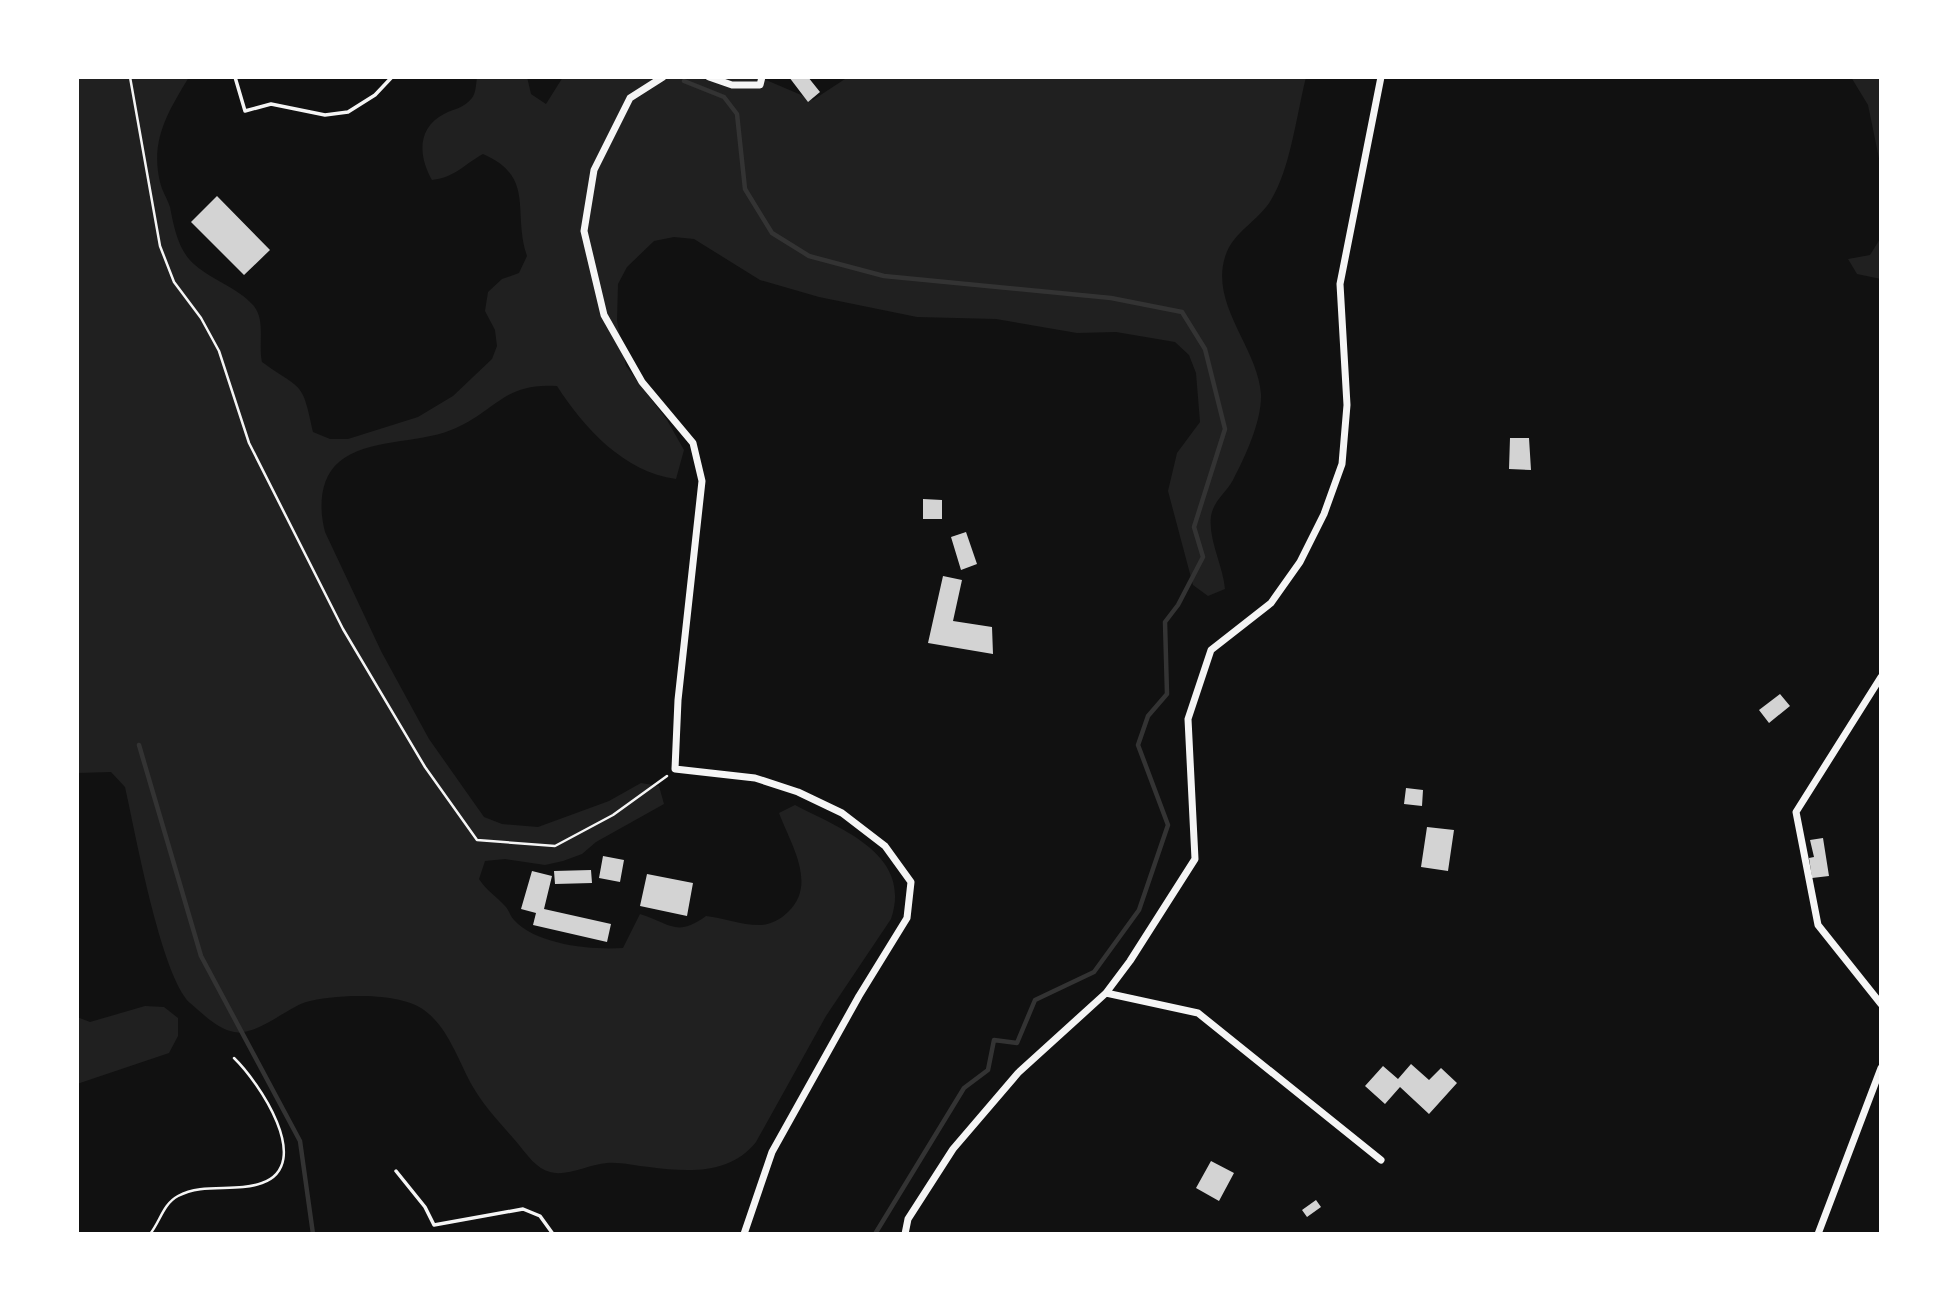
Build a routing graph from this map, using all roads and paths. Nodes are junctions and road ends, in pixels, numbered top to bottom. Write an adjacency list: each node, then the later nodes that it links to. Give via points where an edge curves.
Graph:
1 (130, 77): 9 (path, via 160,246 174,282 219,351 249,443 343,629 425,767 477,840 555,846 613,815)
2 (235, 77): 3 (lane, via 245,111 271,104 326,115 348,112)
3 (392, 77)
4 (663, 77): 9 (street, via 630,98 594,170 584,231 604,315 642,382 693,443 702,481)
5 (709, 77): 6 (street, via 732,85 760,85)
6 (762, 77)
7 (1381, 77): 10 (street, via 1340,284 1347,405 1342,464 1300,562 1271,603 1211,650 1188,719 1195,859)
8 (1881, 677): 11 (street, via 1796,812 1818,925)
9 (675, 769): 18 (street, via 755,778 842,813 885,846 911,882 907,918 772,1152)
10 (1106, 993): 14 (street, via 1198,1013); 19 (street, via 1018,1073 953,1149 908,1219)
11 (1881, 1003)
12 (234, 1058): 16 (path, via 246,1069 278,1124 284,1140 282,1165 262,1183 199,1188 178,1196 167,1204)
13 (1881, 1068): 20 (street)
14 (1381, 1160)
15 (396, 1171): 17 (lane, via 434,1225 523,1209 540,1216)
16 (149, 1234)
17 (552, 1234)
18 (744, 1234)
19 (905, 1234)
20 (1818, 1234)

